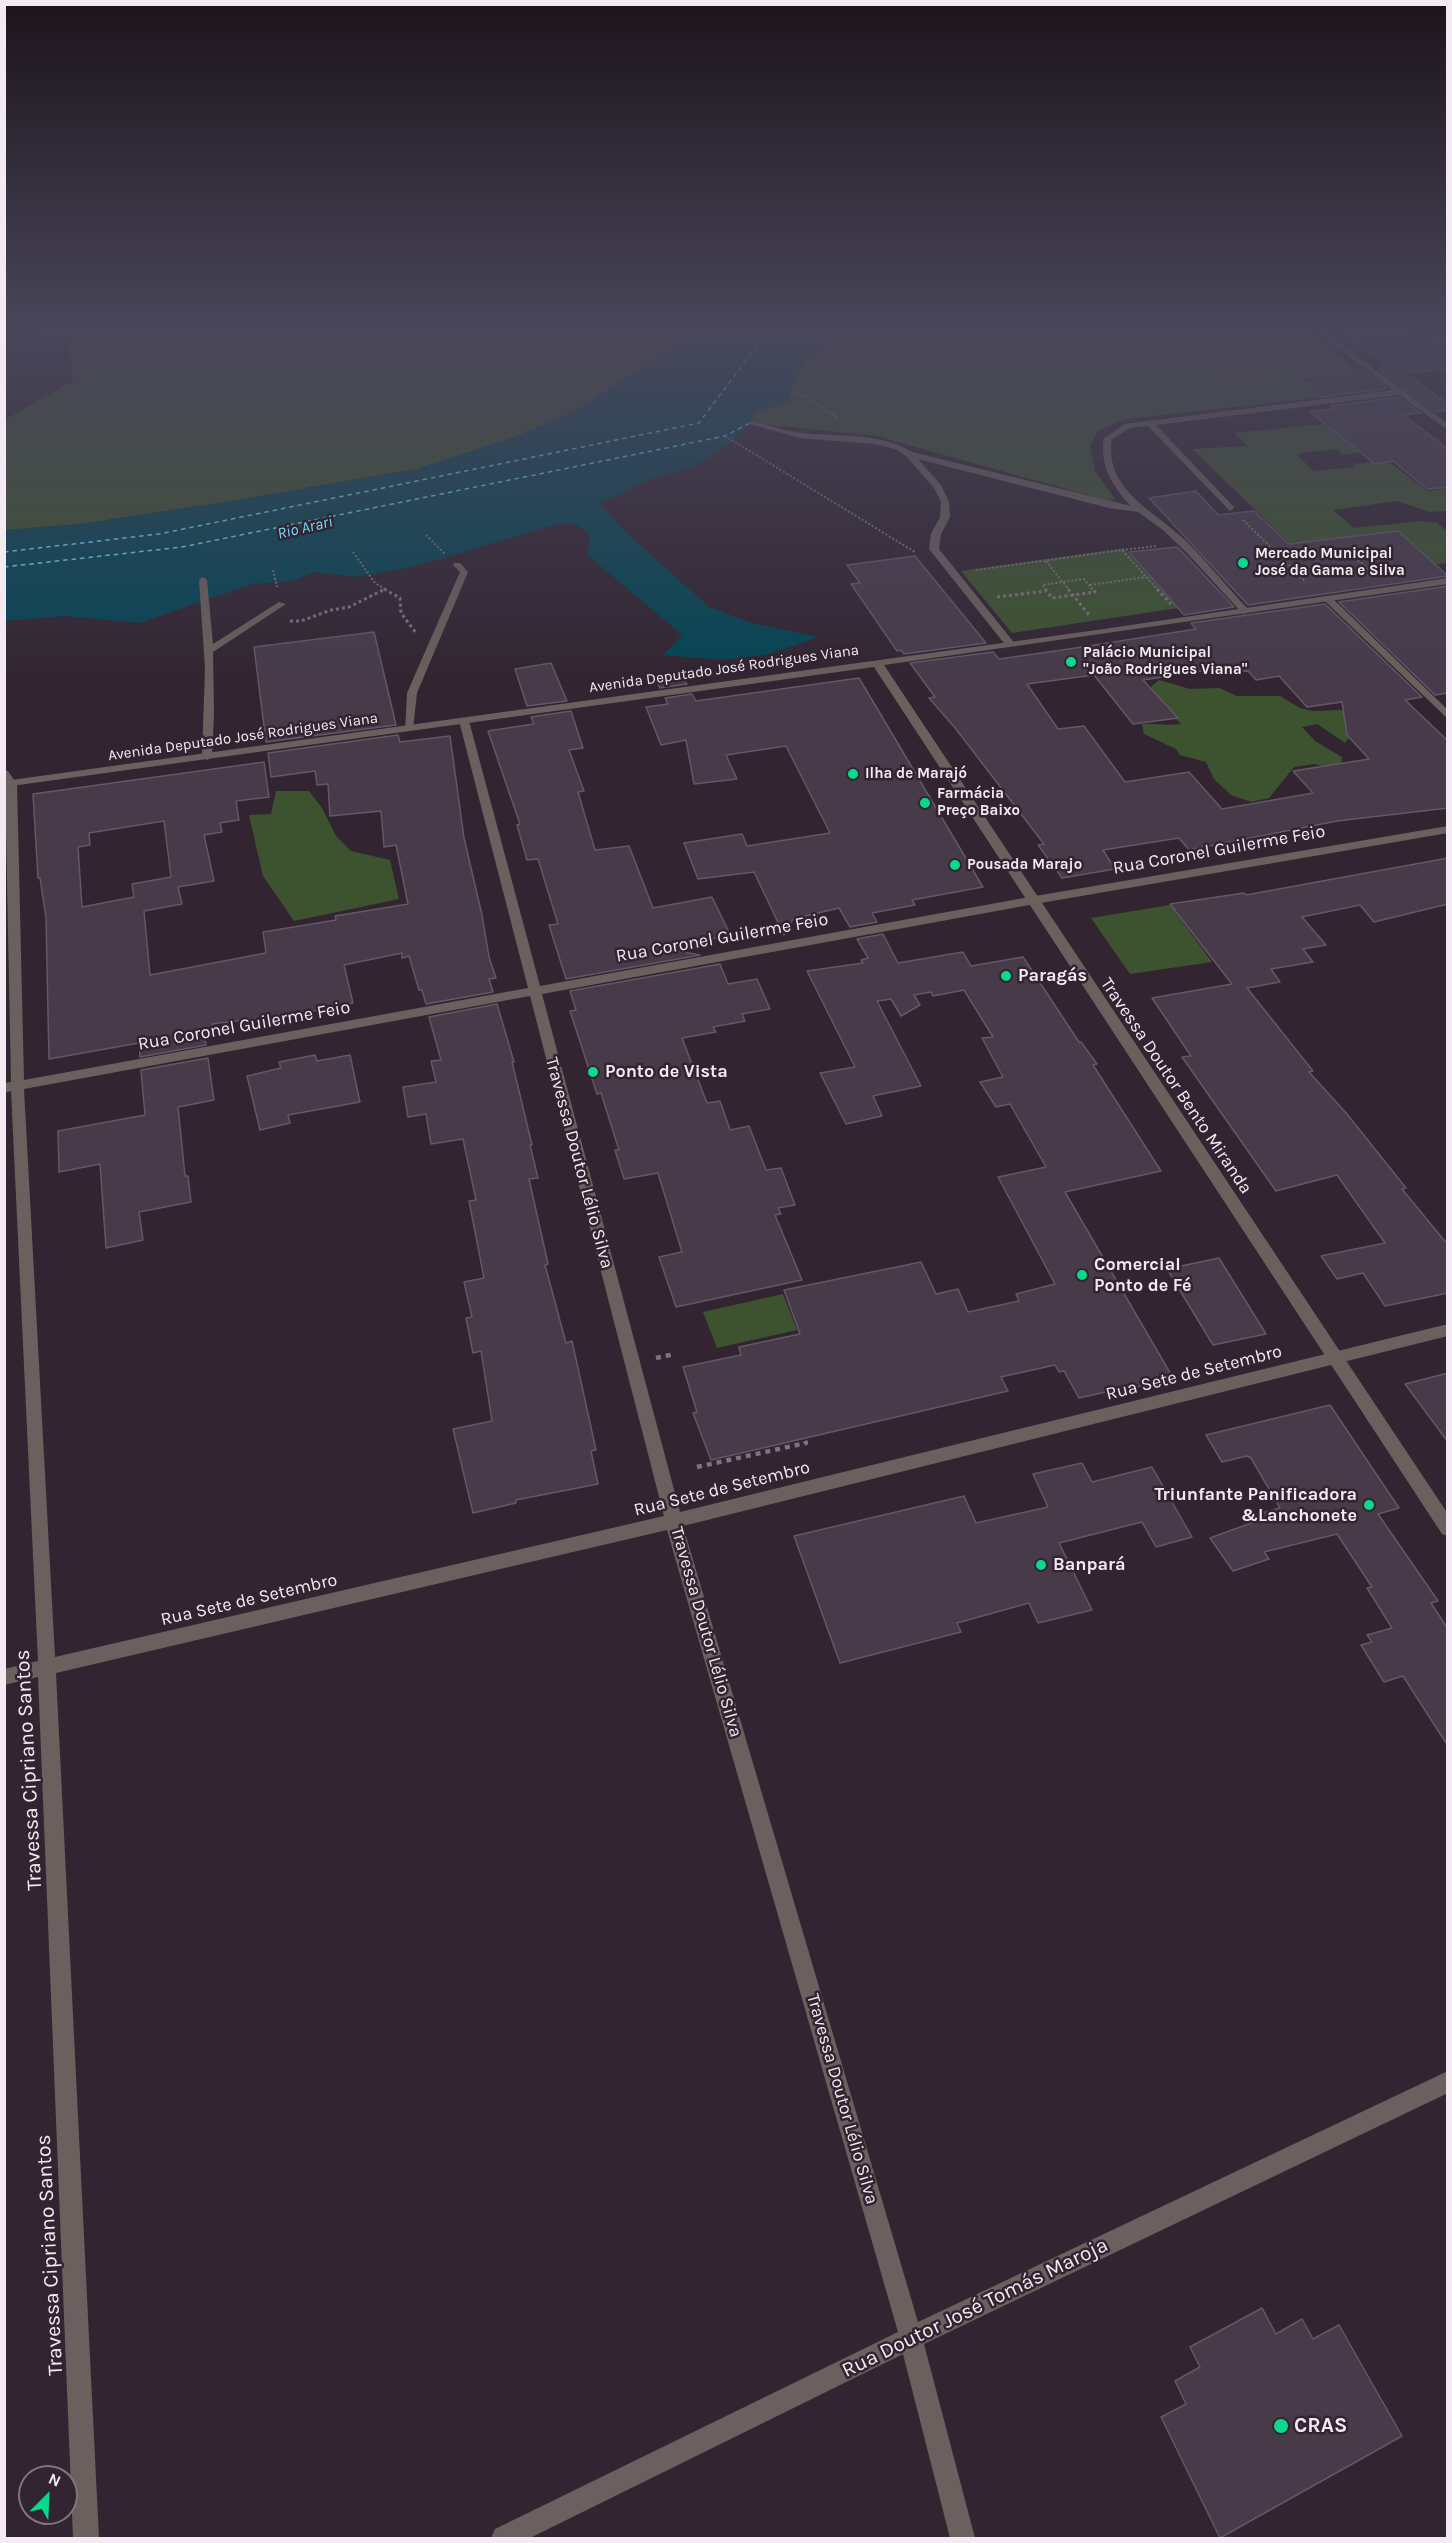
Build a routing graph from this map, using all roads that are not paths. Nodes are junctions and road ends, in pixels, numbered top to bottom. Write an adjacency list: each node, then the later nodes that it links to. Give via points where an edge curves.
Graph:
1 (897, 450): 4 (street)
2 (1105, 450): 6 (street, via 1107,465)
3 (1175, 450): 5 (street)
4 (909, 454): 6 (street); 13 (street, via 938,487 945,502 945,517 934,549)
5 (1230, 508)
6 (1140, 510): 12 (street, via 1173,534)
7 (457, 565): 18 (lane, via 464,572 412,693)
8 (203, 579): 14 (lane)
9 (1448, 581): 10 (street, Avenida Deputado José Rodrigues Viana)
10 (1328, 599): 12 (street, Avenida Deputado José Rodrigues Viana); 16 (street)
11 (282, 604): 14 (lane)
12 (1245, 611): 13 (street, Avenida Deputado José Rodrigues Viana)
13 (1011, 645): 15 (street, Avenida Deputado José Rodrigues Viana)
14 (210, 650): 19 (lane)
15 (877, 663): 17 (street, Avenida Deputado José Rodrigues Viana); 22 (street, Travessa Doutor Bento Miranda)
16 (1448, 716)
17 (464, 721): 18 (street, Avenida Deputado José Rodrigues Viana); 23 (street, Travessa Doutor Lélio Silva)
18 (408, 729): 19 (street, Avenida Deputado José Rodrigues Viana)
19 (207, 758): 20 (street, Avenida Deputado José Rodrigues Viana)
20 (7, 780): 24 (street, Travessa Cipriano Santos)
21 (1448, 829): 22 (street, Rua Coronel Guilerme Feio)
22 (1035, 900): 23 (street, Rua Coronel Guilerme Feio); 26 (street, Travessa Doutor Bento Miranda, via 1077,970)
23 (533, 991): 24 (street, Rua Coronel Guilerme Feio); 27 (street, Travessa Doutor Lélio Silva)
24 (12, 1087): 29 (street, Travessa Cipriano Santos)
25 (1448, 1330): 26 (street, Rua Sete de Setembro)
26 (1336, 1358): 27 (street, Rua Sete de Setembro); 28 (street, Travessa Doutor Bento Miranda)
27 (674, 1521): 29 (street, Rua Sete de Setembro); 32 (street, Travessa Doutor Lélio Silva)
28 (1448, 1529)
29 (47, 1666): 30 (street, Rua Sete de Setembro); 33 (street, Travessa Cipriano Santos)
30 (4, 1677)
31 (1448, 2082): 32 (street, Rua Doutor José Tomás Maroja)
32 (911, 2338): 34 (street, Rua Doutor José Tomás Maroja); 35 (street, Travessa Doutor Lélio Silva)
33 (86, 2538)
34 (504, 2538)
35 (963, 2538)

